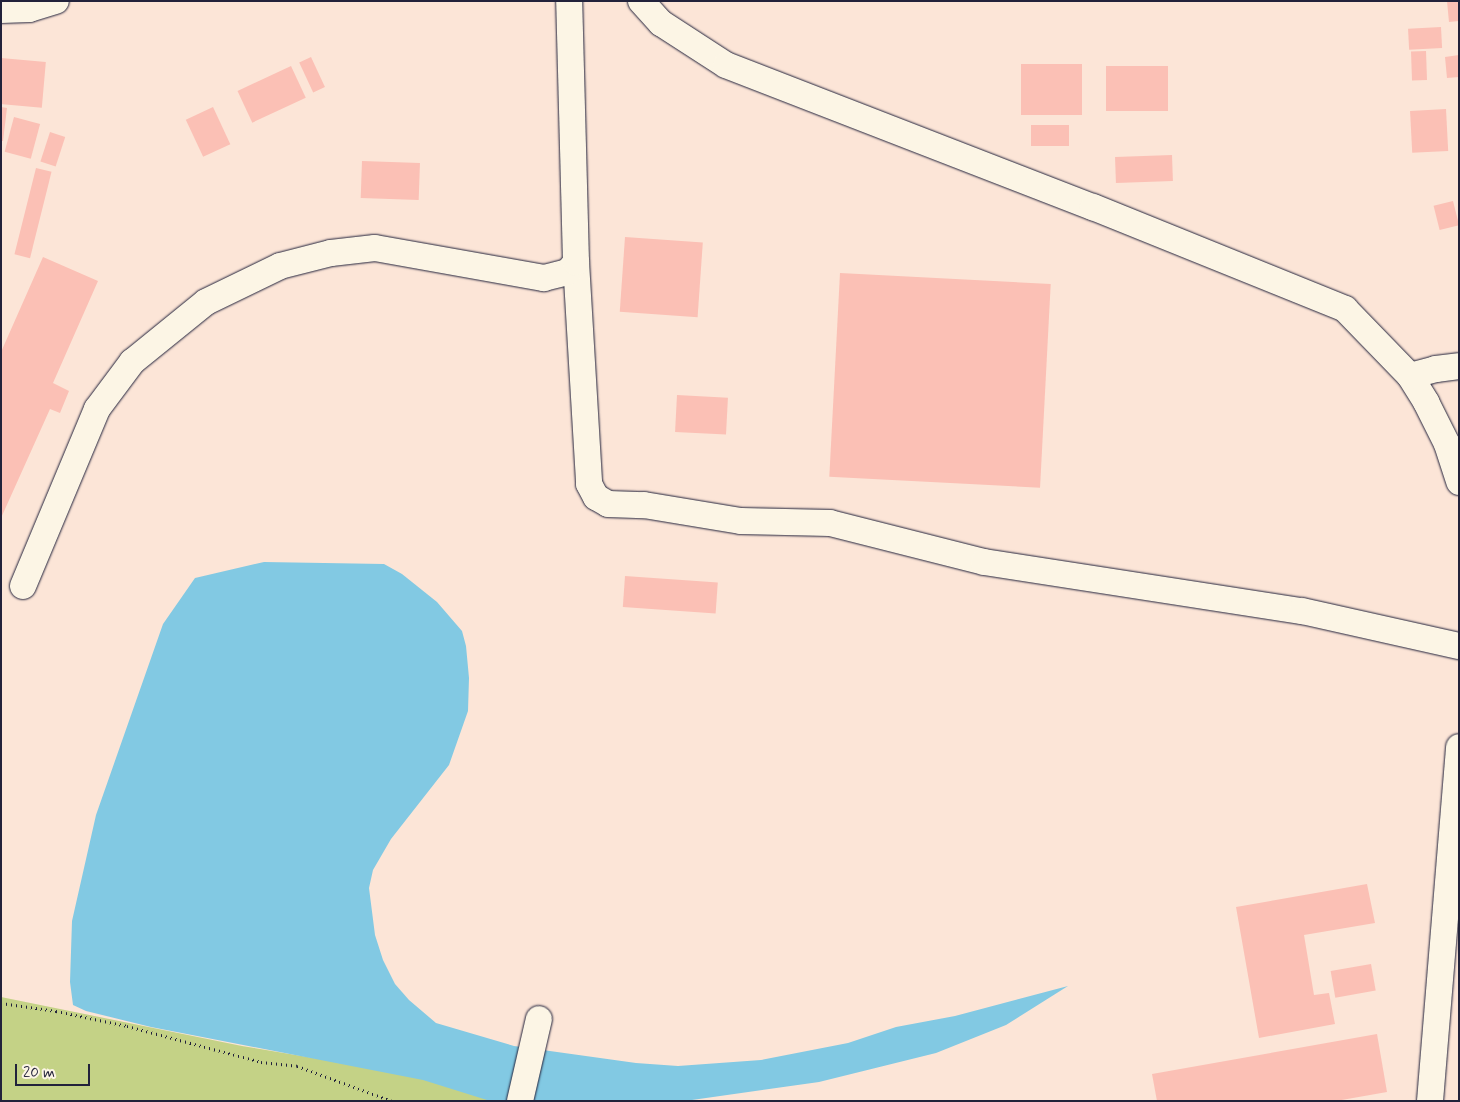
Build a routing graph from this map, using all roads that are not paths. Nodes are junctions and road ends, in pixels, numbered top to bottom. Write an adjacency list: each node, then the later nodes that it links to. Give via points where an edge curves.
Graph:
1 (56, 1): 4 (street, via 29,9)
2 (569, 1): 5 (street)
3 (641, 1): 7 (street, via 661,23 726,65 1345,309)
4 (1, 10)
5 (576, 262): 9 (street, via 568,272 544,278 376,248 331,253 280,266 206,302 132,362 98,409); 10 (street, via 590,484 596,497 608,504 644,505 741,521 830,523 984,562 1302,611)
6 (1459, 366): 7 (street)
7 (1410, 376): 8 (street, via 1447,444)
8 (1459, 482)
9 (23, 586)
10 (1459, 646)
11 (1459, 747): 14 (street)
12 (539, 1019): 13 (street)
13 (520, 1101)
14 (1430, 1101)

